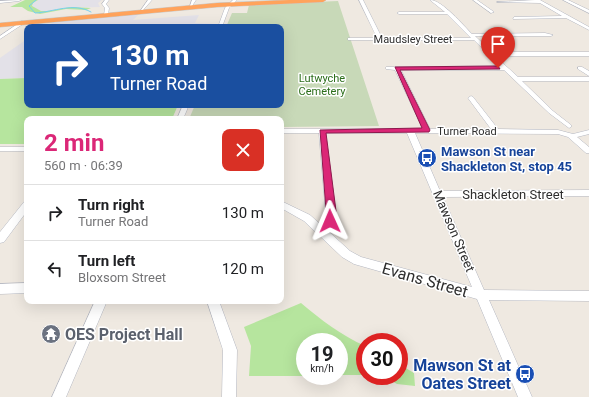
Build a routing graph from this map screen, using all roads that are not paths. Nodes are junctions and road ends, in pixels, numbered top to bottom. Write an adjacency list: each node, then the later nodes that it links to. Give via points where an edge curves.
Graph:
1 (19, 0): 13 (street)
2 (107, 0): 22 (street, via 104,4 107,8)
3 (150, 0): 18 (street)
4 (281, 0): 5 (highway); 15 (highway)
5 (292, 0)
6 (323, 0): 15 (highway)
7 (361, 0): 35 (street)
8 (432, 0): 17 (street)
9 (436, 0): 17 (street)
10 (475, 0): 19 (street)
11 (565, 0): 20 (street)
12 (538, 1): 16 (street); 25 (street)
13 (0, 2)
14 (192, 2): 15 (highway); 18 (highway)
15 (234, 2): 22 (highway); 29 (street)
16 (499, 2)
17 (443, 8): 21 (street)
18 (142, 9): 22 (highway)
19 (492, 12)
20 (589, 12)
21 (449, 13): 23 (street); 32 (street)
22 (106, 14): 24 (highway)
23 (400, 14)
24 (79, 16): 27 (highway); 28 (highway)
25 (568, 17): 26 (street); 30 (street)
26 (514, 18)
27 (24, 22): 28 (highway); 33 (street)
28 (0, 23)
29 (221, 24)
30 (589, 29)
31 (549, 32): 32 (street)
32 (471, 35): 36 (street)
33 (0, 38)
34 (350, 39): 35 (street, Maudsley Street)
35 (380, 39): 36 (street, Maudsley Street)
36 (476, 39): 37 (street)
37 (491, 54): 38 (street); 41 (street)
38 (589, 54)
39 (388, 68): 40 (street)
40 (397, 68): 41 (street); 48 (street)
41 (505, 68): 44 (street)
42 (580, 68): 43 (street)
43 (589, 74)
44 (517, 79): 45 (street); 53 (street)
45 (589, 79)
46 (471, 98): 52 (street)
47 (410, 130): 48 (street, Turner Road); 51 (street, Turner Road); 58 (street, Mawson Street)
48 (427, 130): 52 (street, Turner Road)
49 (589, 130): 53 (street, Turner Road)
50 (284, 131): 51 (street, Turner Road)
51 (322, 131): 61 (street, via 331,216)
52 (496, 131): 53 (street, Turner Road)
53 (569, 131): 56 (street)
54 (0, 149): 55 (street)
55 (24, 149)
56 (589, 150)
57 (589, 193): 58 (street, Shackleton Street)
58 (438, 194): 65 (street, Mawson Street)
59 (284, 205): 61 (street, Evans Street, via 302,214)
60 (24, 208): 62 (street)
61 (320, 230): 65 (street, Evans Street, via 352,258)
62 (0, 239)
63 (0, 288): 64 (street)
64 (24, 288)
65 (482, 295): 66 (street, Evans Street); 71 (street, Mawson Street)
66 (589, 296)
67 (100, 304): 69 (street)
68 (214, 304): 70 (street, via 230,350)
69 (59, 397)
70 (229, 397)
71 (525, 397)

